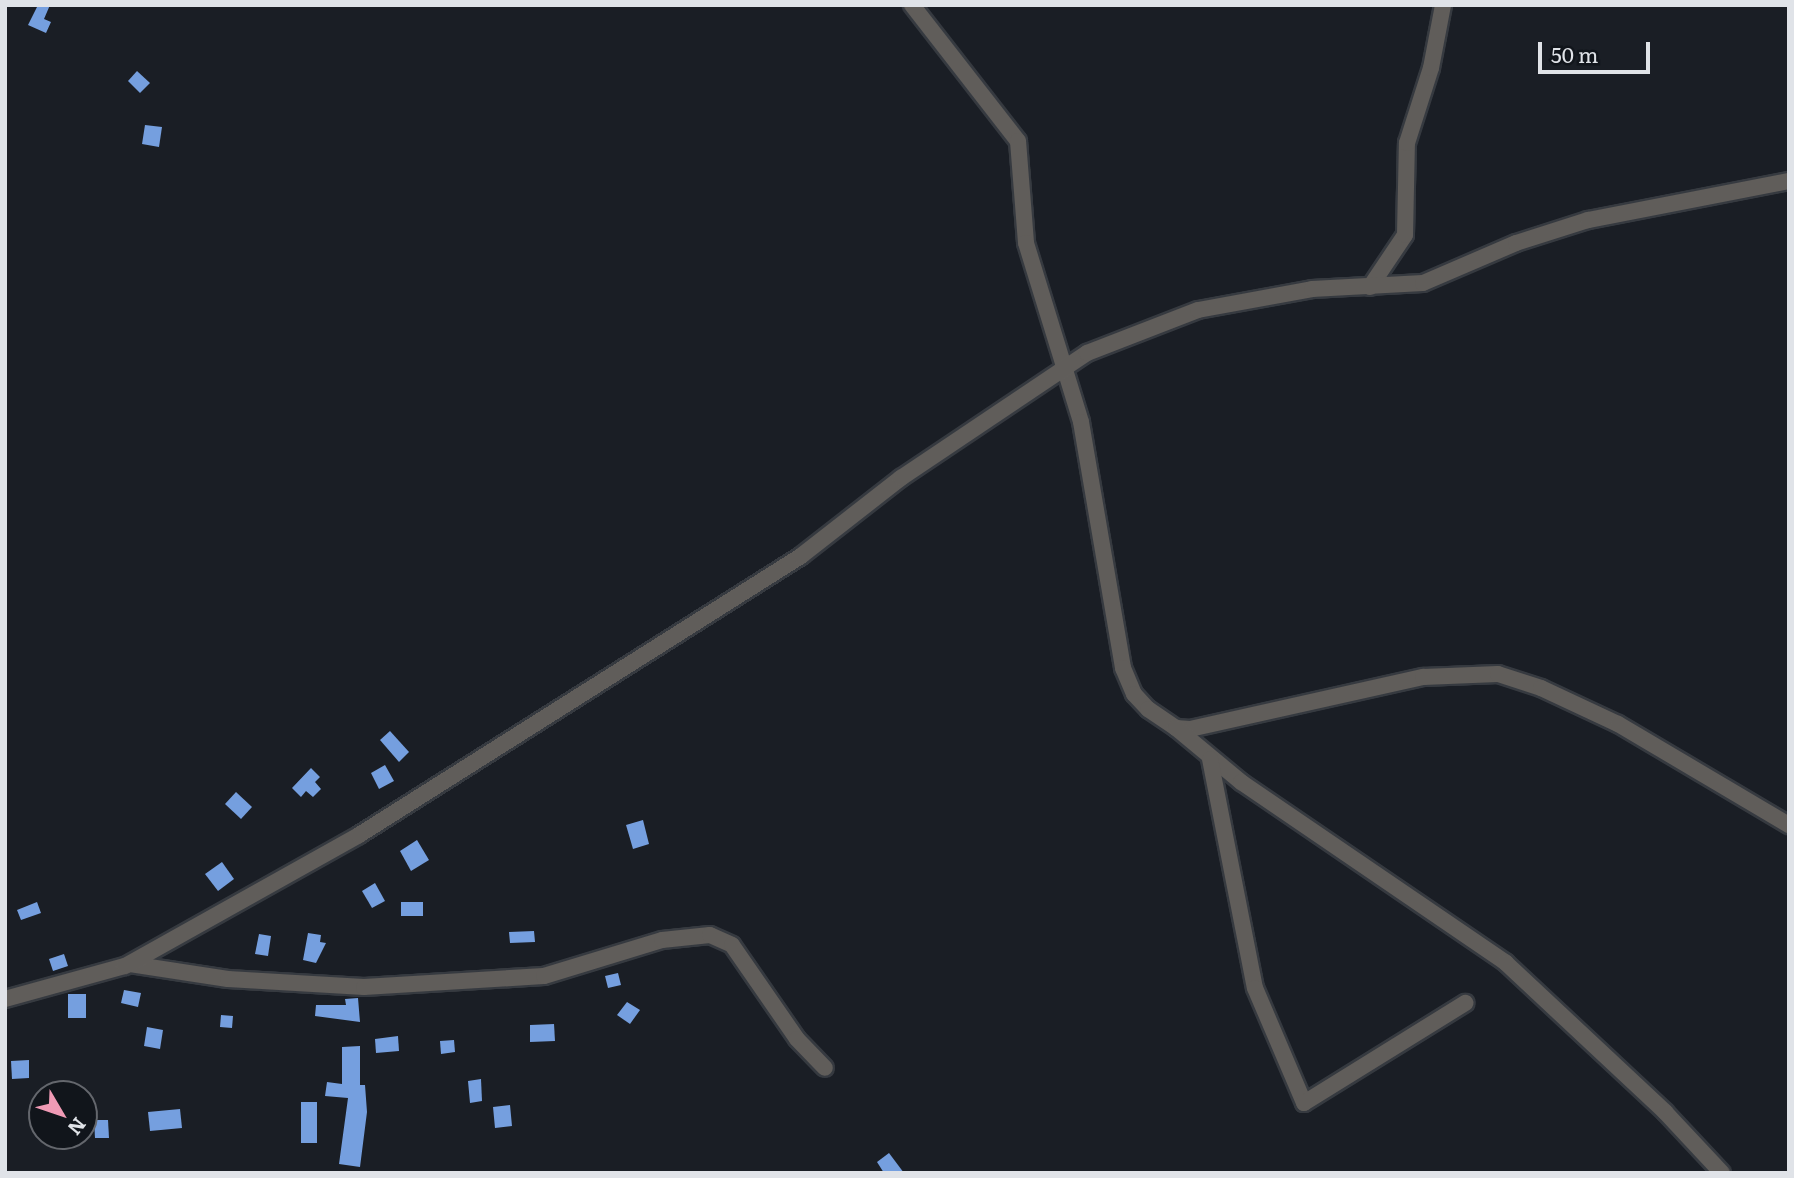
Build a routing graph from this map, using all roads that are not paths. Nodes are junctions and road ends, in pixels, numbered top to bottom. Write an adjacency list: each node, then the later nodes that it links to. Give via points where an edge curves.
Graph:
1 (912, 5): 5 (street, via 1018,141 1026,243 1040,300)
2 (1443, 5): 4 (street, via 1431,68 1407,143 1405,235)
3 (1789, 181): 4 (street, via 1588,220 1516,243 1434,279)
4 (1370, 287): 5 (street, via 1312,289 1198,310 1087,353)
5 (1066, 368): 6 (street, via 1081,422 1123,668 1141,702); 9 (street, via 901,478 801,556 359,835)
6 (1176, 728): 7 (street); 8 (street, via 1263,716 1423,677 1498,674 1541,688 1618,724)
7 (1209, 759): 11 (street, via 1255,988 1304,1103); 13 (street, via 1506,963)
8 (1789, 825)
9 (130, 964): 10 (street); 12 (street, via 240,980 364,987 544,976 662,940 710,935 732,945 797,1039)
10 (5, 999)
11 (1465, 1003)
12 (825, 1068)
13 (1722, 1173)

